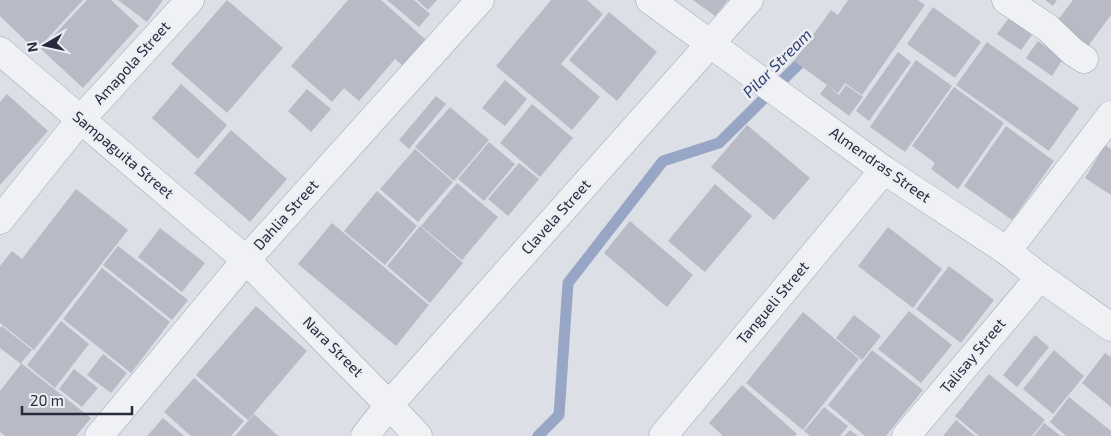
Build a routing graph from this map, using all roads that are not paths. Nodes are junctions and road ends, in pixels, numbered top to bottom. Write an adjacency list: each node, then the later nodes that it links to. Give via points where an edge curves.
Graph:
1 (190, 0): 10 (street, Amapola Street)
2 (480, 0): 14 (street, Dahlia Street)
3 (650, 0): 6 (street, Almendras Street)
4 (749, 0): 6 (street, Clavela Street)
5 (1006, 0): 8 (street, via 1048,28)
6 (710, 43): 11 (street, Almendras Street); 17 (street, Clavela Street)
7 (0, 51): 10 (street, Sampaguita Street)
8 (1084, 59)
9 (1111, 116): 13 (street)
10 (81, 119): 12 (street, Amapola Street); 14 (street, Sampaguita Street)
11 (884, 170): 13 (street, Almendras Street); 21 (street, Tangueli Street)
12 (0, 220)
13 (1007, 251): 15 (street, Almendras Street)
14 (246, 260): 17 (street, Nara Street); 18 (street, Dahlia Street)
15 (1040, 277): 16 (street, Almendras Street); 22 (street, Talisay Street)
16 (1111, 327)
17 (390, 405): 19 (street, Clavela Street); 20 (street, Nara Street)
18 (100, 436)
19 (365, 436)
20 (418, 436)
21 (663, 436)
22 (906, 436)

